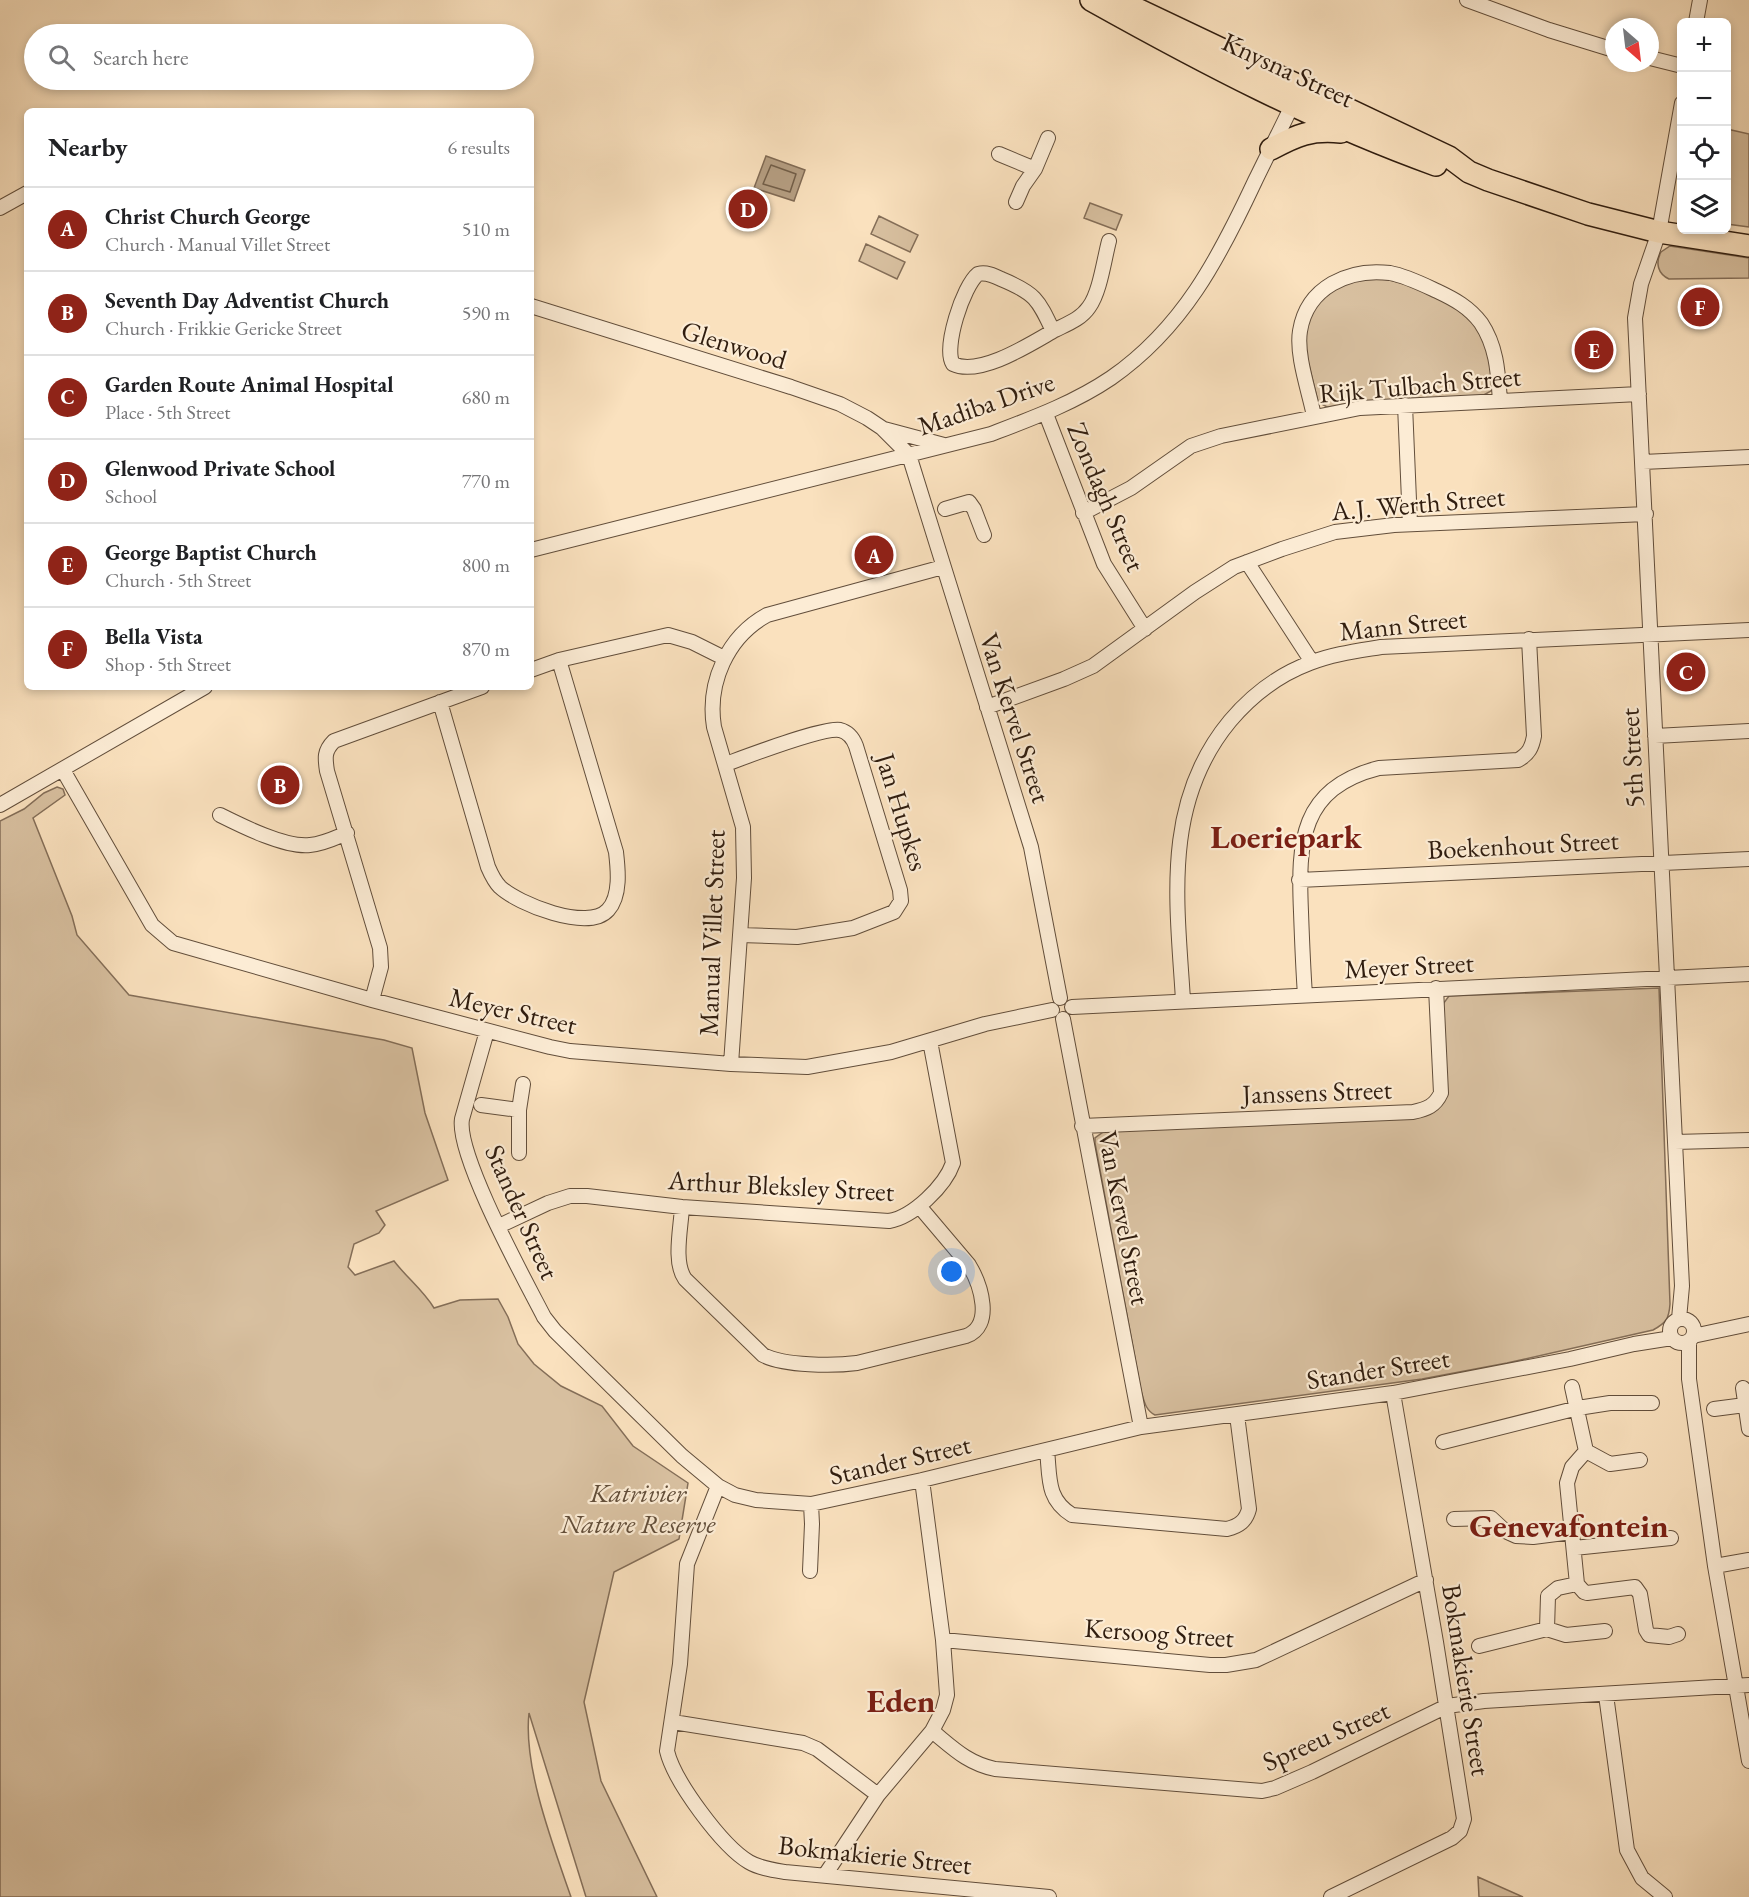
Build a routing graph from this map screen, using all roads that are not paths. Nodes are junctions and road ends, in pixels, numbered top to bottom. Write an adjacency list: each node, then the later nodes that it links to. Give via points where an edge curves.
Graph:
1 (1090, 0): 9 (highway, Knysna Street, via 1203,61)
2 (1118, 0): 9 (highway, Knysna Street)
3 (1467, 0): 6 (street)
4 (1700, 0): 5 (street)
5 (1697, 18)
6 (1605, 47)
7 (1659, 60): 8 (street)
8 (1677, 65)
9 (1296, 96): 11 (highway, Knysna Street); 13 (street, Madiba Drive); 16 (highway, Knysna Street, via 1449,157)
10 (1678, 126): 20 (street, 5th Street)
11 (1357, 134): 13 (highway, via 1314,131); 16 (highway, Knysna Street, via 1444,168)
12 (1048, 138): 15 (street)
13 (1271, 149): 28 (street, Madiba Drive, via 1204,280 1172,324 1112,378)
14 (999, 154): 15 (street)
15 (1035, 169): 18 (street)
16 (1469, 172): 20 (highway, Knysna Street, via 1558,204)
17 (24, 196): 19 (street)
18 (1016, 202)
19 (0, 208)
20 (1659, 232): 22 (highway, Knysna Street); 25 (street, 5th Street, via 1635,310)
21 (1109, 241): 24 (street, via 1093,302 1083,314)
22 (1749, 246)
23 (534, 307): 30 (street, Glenwood, via 840,404)
24 (1053, 331): 24 (street, via 999,359 966,368 950,360 952,334 968,284 978,274 1024,288 1041,305)
25 (1640, 394): 26 (street, Rijk Tulbach Street); 34 (street, 5th Street)
26 (1500, 401): 27 (street, Rijk Tulbach Street); 29 (street, via 1493,346 1471,310 1423,284 1390,273 1368,273 1351,275 1321,290 1305,313 1300,347)
27 (1405, 405): 29 (street, Rijk Tulbach Street); 38 (street)
28 (1046, 414): 31 (street, Madiba Drive); 36 (street, Zondagh Street)
29 (1314, 416): 36 (street, Rijk Tulbach Street, via 1203,441 1131,488)
30 (882, 428): 31 (street); 32 (street, Glenwood)
31 (945, 446): 32 (street, Madiba Drive)
32 (909, 455): 40 (street, Madiba Drive); 42 (street, Van Kervel Street)
33 (1749, 457): 34 (street)
34 (1643, 462): 37 (street, 5th Street)
35 (945, 509): 39 (street, via 969,502)
36 (1083, 513): 43 (street, Zondagh Street, via 1104,564)
37 (1646, 513): 38 (street, A.J. Werth Street); 45 (street, 5th Street)
38 (1410, 524): 41 (street, A.J. Werth Street, via 1335,532)
39 (984, 535)
40 (534, 549)
41 (1247, 562): 43 (street, A.J. Werth Street, via 1212,580); 49 (street)
42 (943, 567): 47 (street, Manual Villet Street, via 766,615 753,622); 54 (street, Van Kervel Street)
43 (1145, 629): 54 (street, A.J. Werth Street, via 1079,673)
44 (1749, 630): 45 (street, Mann Street)
45 (1651, 635): 46 (street, Mann Street); 56 (street, 5th Street)
46 (1529, 639): 49 (street, Mann Street, via 1381,647); 64 (street, via 1534,736 1526,756 1518,760 1379,768 1345,780 1313,812 1301,851)
47 (724, 658): 48 (street, via 668,635); 57 (street, Manual Villet Street, via 711,712)
48 (559, 660): 50 (street); 53 (street, via 616,852 618,880 613,902 601,915 576,917 529,906 496,883)
49 (1312, 662): 72 (street, Mann Street, via 1278,678 1244,704 1220,733 1196,775 1186,806 1177,863)
50 (534, 669)
51 (200, 690): 58 (street)
52 (474, 690): 53 (street)
53 (440, 702): 61 (street, via 329,746 325,758)
54 (987, 707): 70 (street, Van Kervel Street, via 1031,847)
55 (1749, 731): 56 (street)
56 (1655, 736): 63 (street, 5th Street)
57 (726, 764): 65 (street, Manual Villet Street, via 743,827); 65 (street, Jan Hupkes, via 824,732 843,731 850,736 900,890 899,905 891,915 853,928 796,937)
58 (63, 770): 59 (street); 71 (street, Meyer Street, via 152,925 165,938)
59 (0, 805)
60 (220, 815): 61 (street, via 297,845 318,844)
61 (347, 833): 71 (street, via 380,948 381,967)
62 (1749, 859): 63 (street, Boekenhout Street)
63 (1661, 863): 64 (street, Boekenhout Street); 67 (street, 5th Street)
64 (1299, 880): 69 (street)
65 (740, 935): 77 (street, Manual Villet Street)
66 (1749, 974): 67 (street, Meyer Street)
67 (1667, 978): 68 (street, Meyer Street); 83 (street, 5th Street)
68 (1436, 988): 69 (street, Meyer Street); 81 (street, Janssens Street, via 1441,1093 1434,1105 1425,1110)
69 (1305, 995): 72 (street, Meyer Street)
70 (1060, 998): 73 (street, via 1067,999); 74 (street, via 1054,1002)
71 (372, 1000): 75 (street, Meyer Street)
72 (1183, 1000): 73 (street, Meyer Street)
73 (1072, 1007): 74 (street, via 1071,1013)
74 (1057, 1014): 76 (street, Meyer Street, via 998,1020); 81 (street, Van Kervel Street)
75 (488, 1031): 77 (street, Meyer Street, via 570,1051); 87 (street, Stander Street, via 460,1128)
76 (930, 1041): 77 (street, Meyer Street, via 807,1067); 85 (street, Arthur Bleksley Street, via 953,1163 944,1181)
77 (731, 1064)
78 (523, 1084): 80 (street)
79 (481, 1105): 80 (street)
80 (519, 1110): 84 (street)
81 (1082, 1126): 98 (street, Van Kervel Street)
82 (1749, 1140): 83 (street)
83 (1675, 1143): 89 (street, 5th Street)
84 (519, 1153)
85 (918, 1206): 86 (street, Arthur Bleksley Street, via 906,1216 889,1221); 86 (street, via 975,1275 982,1324 966,1336 841,1365 776,1360 763,1355 685,1279 678,1263)
86 (682, 1207): 87 (street, Arthur Bleksley Street, via 570,1196)
87 (499, 1226): 105 (street, Stander Street, via 550,1326 682,1456)
88 (1749, 1324): 89 (street, Stander Street)
89 (1683, 1332): 92 (street, Stander Street, via 1570,1359); 112 (street)
90 (1572, 1387): 95 (street)
91 (1743, 1388): 94 (street)
92 (1393, 1393): 97 (street, Stander Street); 114 (street, Bokmakierie Street)
93 (1652, 1404): 95 (street, via 1610,1403)
94 (1745, 1405): 96 (street); 99 (street)
95 (1578, 1408): 100 (street); 102 (street)
96 (1714, 1409)
97 (1237, 1415): 98 (street, Stander Street); 101 (street, via 1249,1509 1240,1525 1227,1529 1072,1515 1052,1494)
98 (1141, 1427): 101 (street, Stander Street)
99 (1749, 1429)
100 (1443, 1442)
101 (1047, 1450): 104 (street, Stander Street)
102 (1586, 1451): 103 (street, via 1607,1464); 108 (street, via 1572,1467 1568,1480)
103 (1640, 1460)
104 (922, 1480): 106 (street, Stander Street); 119 (street)
105 (718, 1486): 106 (street, Stander Street, via 756,1500); 124 (street, Bokmakierie Street, via 687,1564)
106 (811, 1504): 113 (street)
107 (1454, 1519): 108 (street, via 1491,1518 1505,1531 1520,1537)
108 (1572, 1532): 110 (street)
109 (1671, 1538): 110 (street)
110 (1574, 1548): 115 (street)
111 (1749, 1560): 112 (street)
112 (1715, 1566): 121 (street)
113 (810, 1571)
114 (1426, 1580): 119 (street, Kersoog Street, via 1243,1664 1210,1665); 123 (street, Bokmakierie Street)
115 (1577, 1584): 116 (street, via 1558,1588 1548,1596); 118 (street, via 1587,1593 1635,1587 1649,1635)
116 (1547, 1629): 117 (street, via 1566,1635); 120 (street)
117 (1605, 1631)
118 (1678, 1634)
119 (943, 1640): 125 (street, via 947,1695)
120 (1479, 1646)
121 (1742, 1686): 122 (street, Spreeu Street); 126 (street)
122 (1606, 1695): 123 (street, Spreeu Street); 132 (street, via 1627,1850 1642,1878)
123 (1447, 1706): 125 (street, Spreeu Street, via 1312,1772 1262,1791 995,1769 969,1760); 131 (street, Bokmakierie Street, via 1464,1813 1460,1830 1452,1839)
124 (673, 1722): 127 (street, via 804,1743); 128 (street, Bokmakierie Street, via 668,1737 670,1764 732,1850 766,1869)
125 (932, 1731): 127 (street)
126 (1749, 1761)
127 (878, 1795): 128 (street)
128 (825, 1875): 129 (street, Bokmakierie Street)
129 (899, 1890): 130 (street, Bokmakierie Street)
130 (1049, 1897)
131 (1331, 1897)
132 (1665, 1897)

